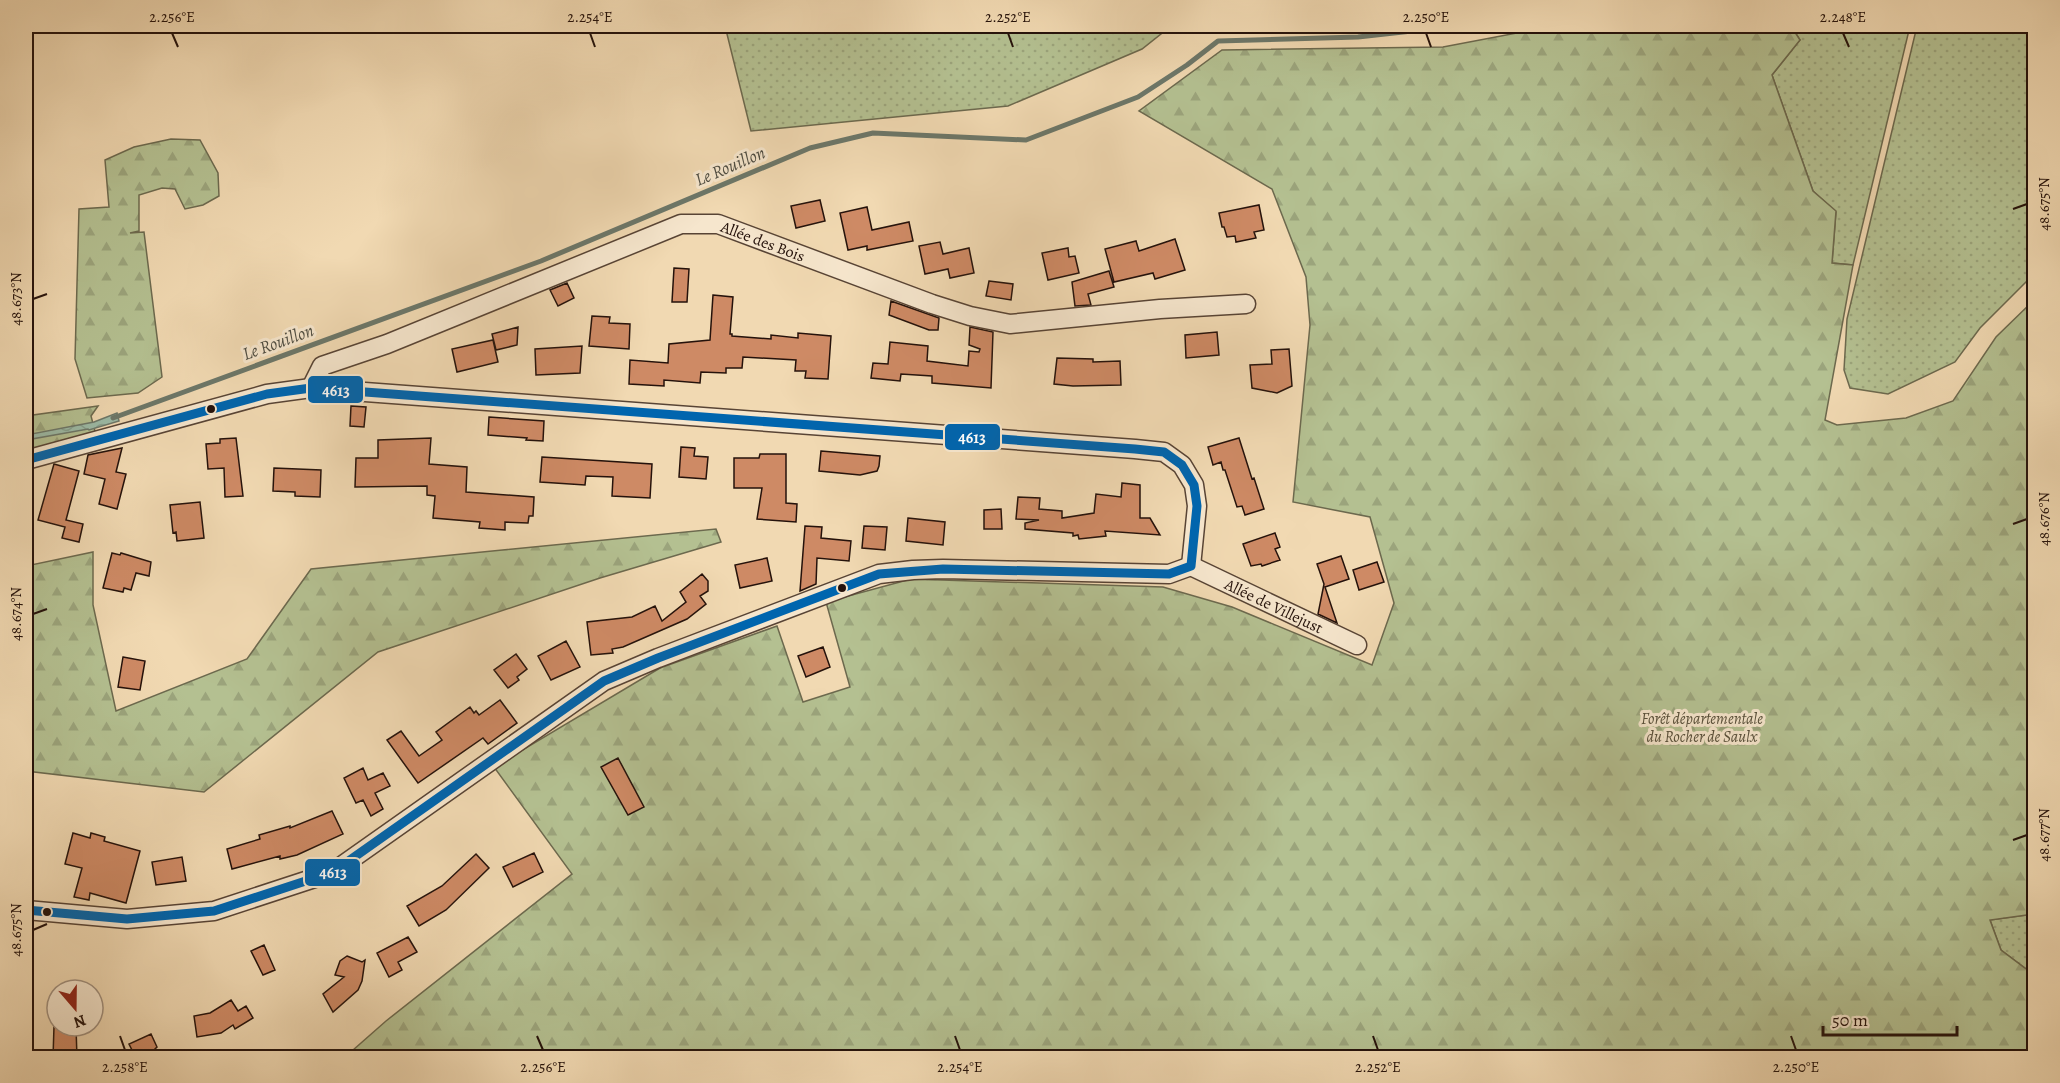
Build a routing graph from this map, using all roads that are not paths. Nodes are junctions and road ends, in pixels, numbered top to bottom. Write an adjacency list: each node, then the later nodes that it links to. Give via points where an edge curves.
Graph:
1 (1246, 304): 2 (street, Allée des Bois, via 1010,324 932,304 718,224 681,224 387,344 322,366)
2 (311, 388): 3 (street, via 267,394); 4 (street, via 1164,452 1182,465 1194,485 1197,506)
3 (26, 460)
4 (1191, 566): 5 (street, Allée de Villejust); 6 (street, via 1169,574 933,569 879,574 603,681 333,872 214,911 127,919)
5 (1357, 645)
6 (26, 910)

